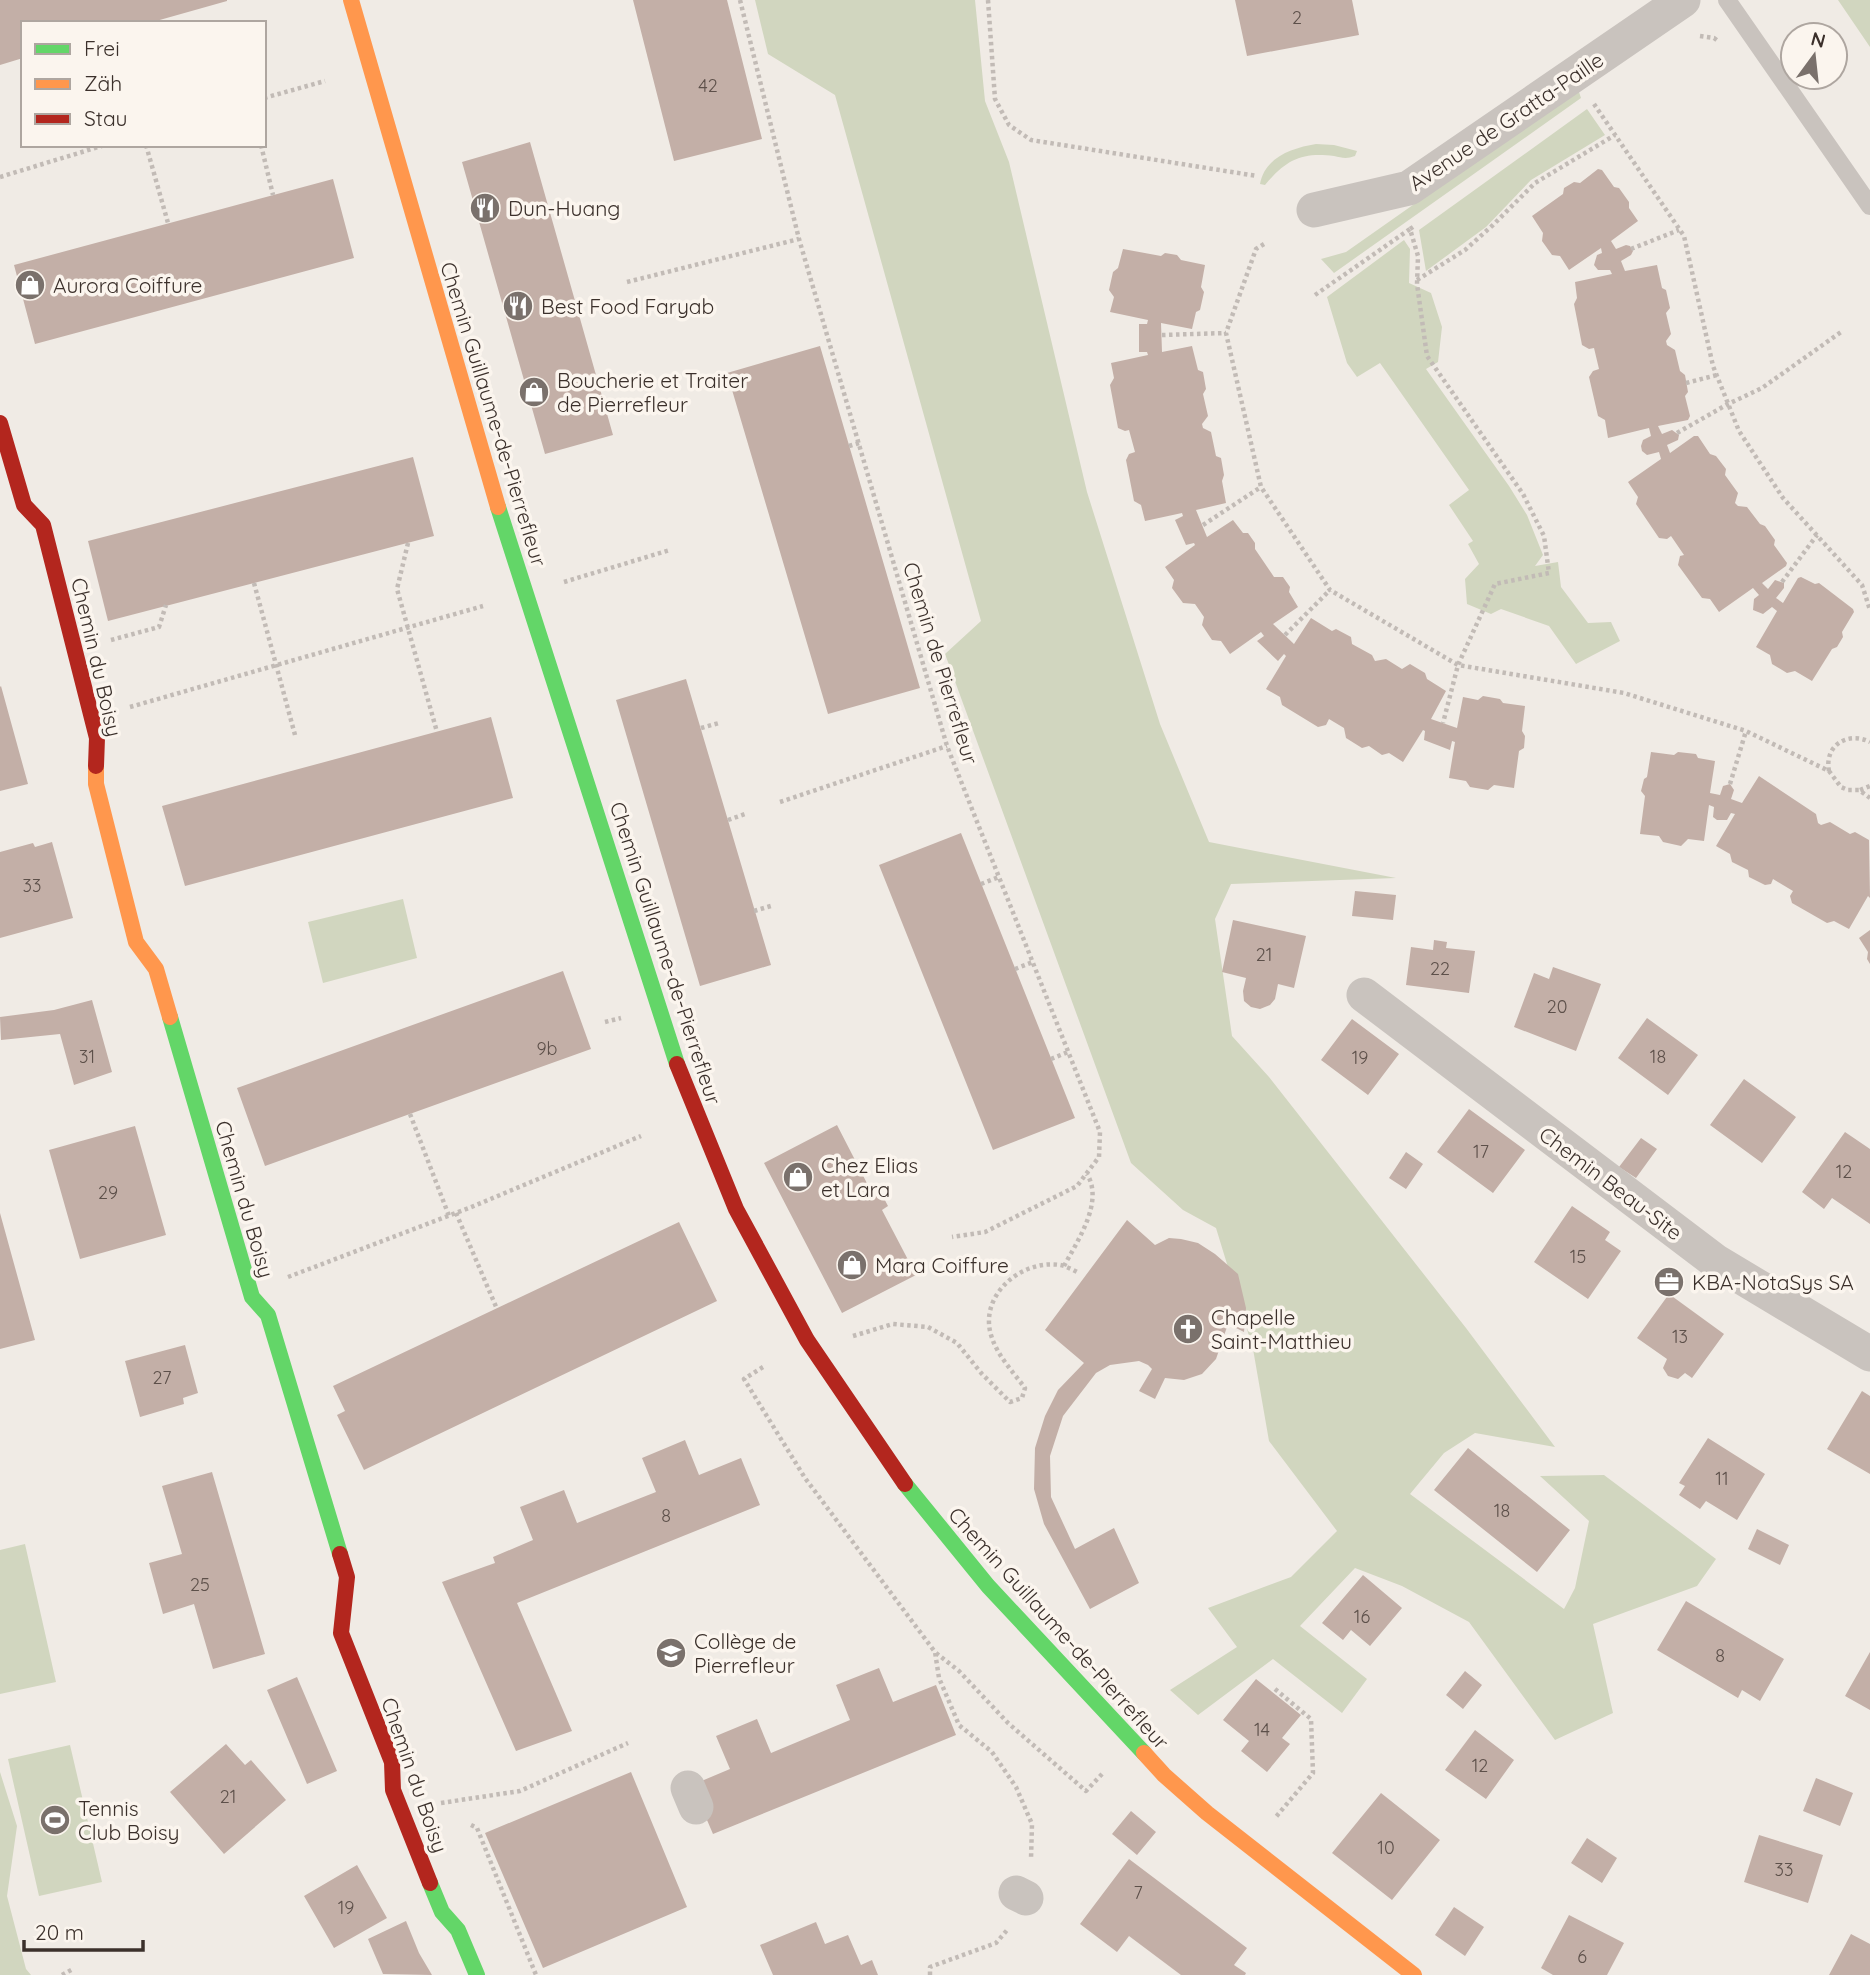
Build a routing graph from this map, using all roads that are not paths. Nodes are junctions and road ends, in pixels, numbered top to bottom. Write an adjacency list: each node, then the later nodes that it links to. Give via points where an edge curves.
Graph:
1 (351, 0): 10 (street, Chemin Guillaume-de-Pierrefleur, via 493,489 677,1064 736,1209 807,1339 893,1470 988,1586 1164,1775)
2 (1683, 0): 5 (street, Avenue de Gratta-Paille, via 1409,188)
3 (1727, 0): 4 (lane)
4 (1870, 206)
5 (1314, 210)
6 (0, 423): 9 (street, Chemin du Boisy, via 24,505 43,525 97,738 96,784 136,942 156,969 252,1297 268,1315 346,1577 341,1633 392,1762 393,1790 400,1811 442,1912 458,1930)
7 (1364, 995): 8 (street, Chemin Beau-Site, via 1715,1261)
8 (1870, 1354)
9 (477, 1975)
10 (1414, 1975)

